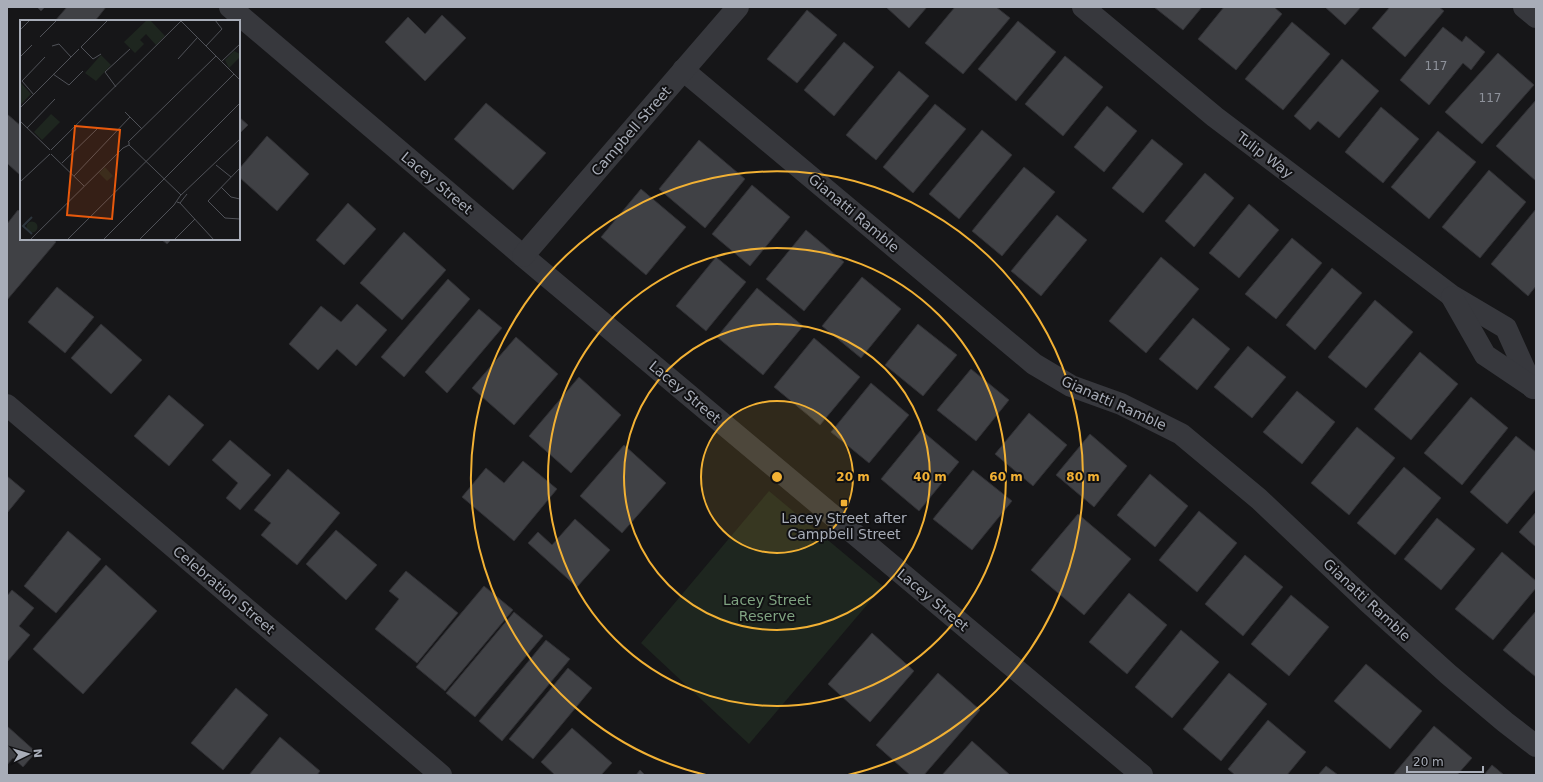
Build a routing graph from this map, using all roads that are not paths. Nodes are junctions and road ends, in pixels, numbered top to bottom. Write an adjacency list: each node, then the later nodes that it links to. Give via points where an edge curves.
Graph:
1 (230, 7): 7 (street, Lacey Street)
2 (738, 7): 6 (street, Campbell Street)
3 (1083, 7): 8 (street, Tulip Way, via 1215,117)
4 (1524, 7): 5 (street)
5 (1536, 17)
6 (683, 70): 7 (street, Campbell Street); 11 (street, Gianatti Ramble, via 1034,364 1071,386 1121,404 1181,434 1259,499 1448,674)
7 (524, 256): 13 (street, Lacey Street)
8 (1452, 296): 9 (street, Tulip Way, via 1485,356); 9 (street, Tulip Way, via 1506,328)
9 (1535, 389)
10 (7, 405): 12 (street, Celebration Street)
11 (1536, 746)
12 (442, 775)
13 (1142, 775)

